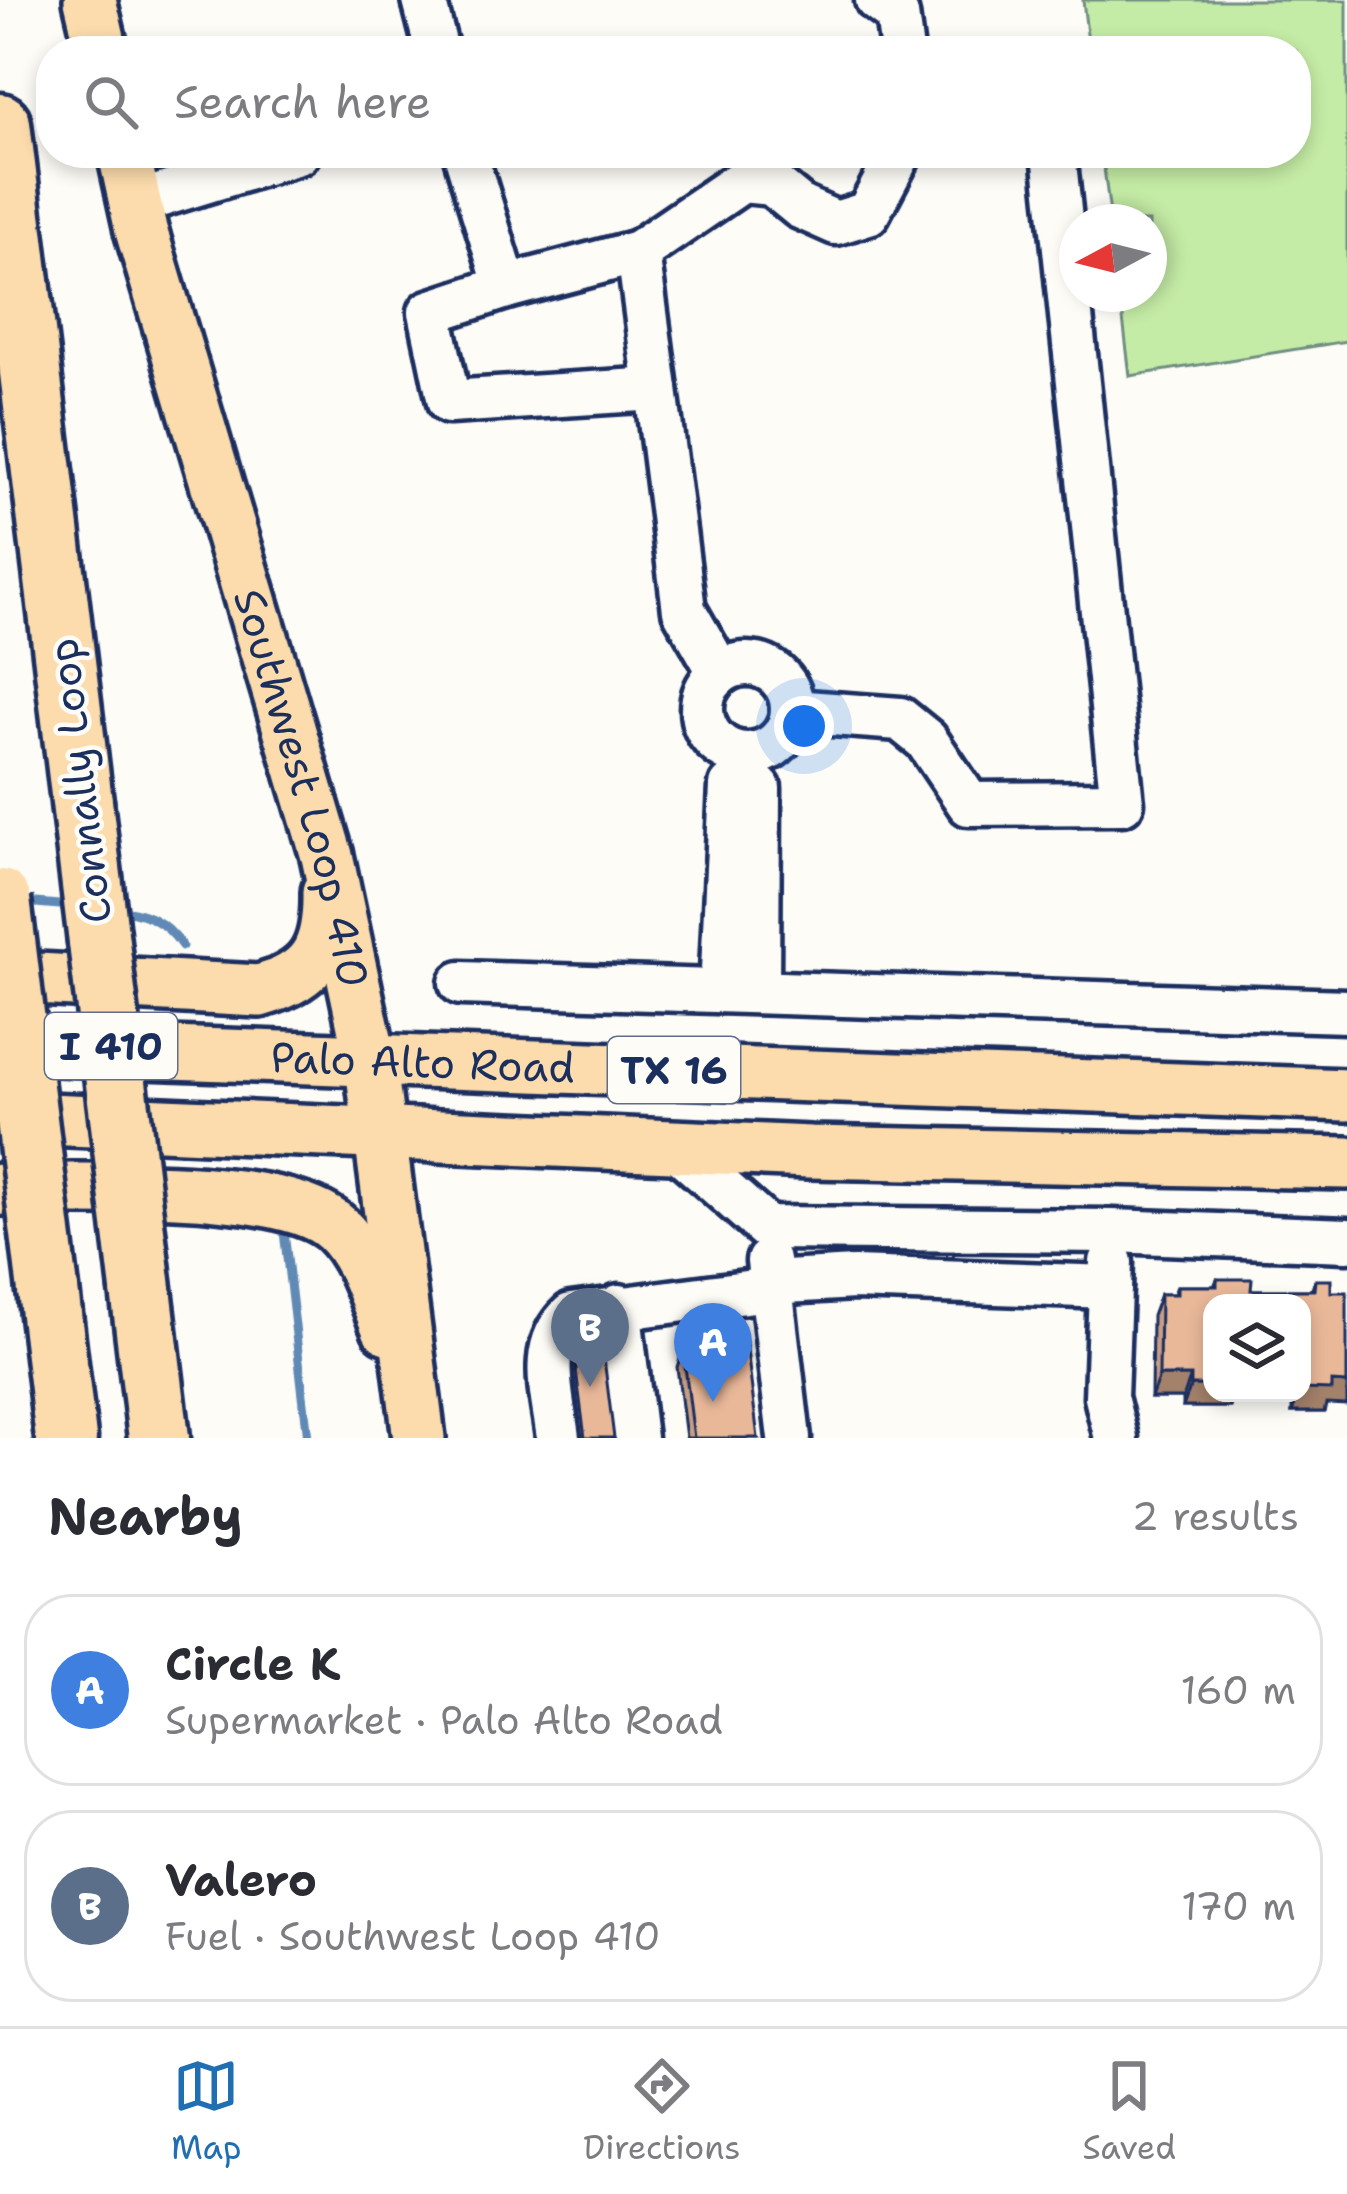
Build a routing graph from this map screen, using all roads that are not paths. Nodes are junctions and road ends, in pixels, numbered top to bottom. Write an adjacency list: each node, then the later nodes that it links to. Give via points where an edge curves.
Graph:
1 (90, 0): 3 (main road)
2 (424, 0): 4 (street)
3 (98, 36)
4 (433, 36)
5 (0, 124): 40 (highway, Connally Loop / I 410, bridge)
6 (128, 168): 11 (main road, Southwest Loop 410)
7 (249, 168): 11 (street)
8 (470, 168): 13 (street)
9 (892, 168): 12 (street, via 868,213 836,223 772,184 742,181)
10 (1056, 168): 16 (street, via 1122,803 969,804 926,740 900,718)
11 (136, 203): 18 (main road, Southwest Loop 410)
12 (638, 252): 13 (street); 14 (street)
13 (506, 286): 14 (street, via 430,312 448,402)
14 (656, 389): 15 (street, via 684,610)
15 (720, 673): 16 (street, via 761,666 784,683); 17 (street, via 704,697 706,726)
16 (792, 711): 17 (street, via 782,738)
17 (744, 764): 22 (street, via 759,788)
18 (327, 856): 20 (main road, via 328,919 319,952 286,984 260,992); 25 (main road, Southwest Loop 410)
19 (0, 899): 39 (highway, I 410, bridge)
20 (0, 977)
21 (461, 983): 22 (street, Palo Alto Road)
22 (740, 992): 23 (street, Palo Alto Road)
23 (1347, 1011)
24 (0, 1047): 25 (main road, Palo Alto Road / TX 16)
25 (370, 1058): 26 (main road, Palo Alto Road / TX 16); 28 (main road, Southwest Loop 410)
26 (1347, 1095)
27 (0, 1117): 28 (main road, Palo Alto Road)
28 (381, 1135): 29 (main road, Palo Alto Road / TX 16); 38 (main road, Southwest Loop 410)
29 (674, 1146): 30 (main road, Palo Alto Road / TX 16); 32 (street)
30 (1347, 1163)
31 (0, 1189): 38 (main road, via 245,1195 318,1214 359,1260)
32 (767, 1228): 33 (street); 35 (street)
33 (1112, 1231): 34 (street); 36 (street)
34 (1347, 1240)
35 (769, 1286): 36 (street, via 854,1278); 37 (street); 44 (street)
36 (1110, 1287): 45 (street, via 1106,1397)
37 (619, 1306): 42 (street, via 571,1315 557,1327 549,1345); 43 (street)
38 (412, 1383): 41 (main road, Southwest Loop 410)
39 (66, 1438)
40 (159, 1438)
41 (419, 1438)
42 (559, 1438)
43 (635, 1438)
44 (789, 1438)
45 (1116, 1438)

